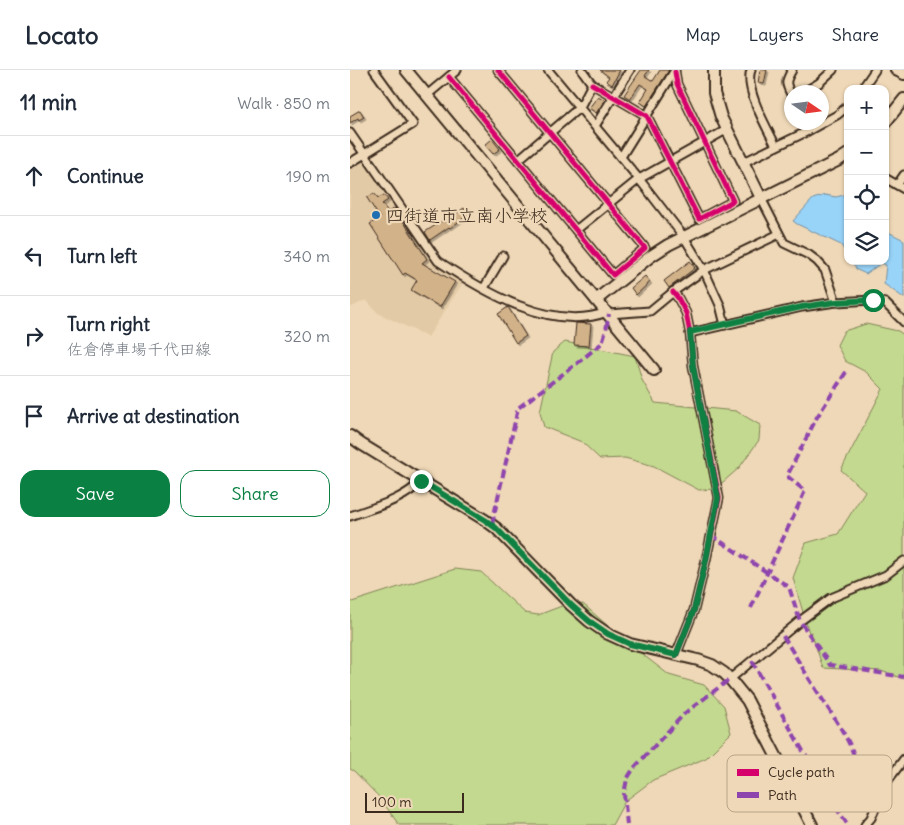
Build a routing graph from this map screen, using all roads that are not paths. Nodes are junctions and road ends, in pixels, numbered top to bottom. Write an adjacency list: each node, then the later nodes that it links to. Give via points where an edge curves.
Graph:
1 (374, 70): 35 (street, via 413,124)
2 (406, 70): 21 (street)
3 (457, 70): 16 (street)
4 (498, 70): 31 (street)
5 (548, 70): 24 (street)
6 (582, 70): 17 (street)
7 (630, 70): 22 (street)
8 (714, 70): 29 (street, via 714,93)
9 (751, 70): 34 (street, via 753,99)
10 (792, 70): 18 (street)
11 (834, 70): 19 (street)
12 (875, 70): 20 (street)
13 (896, 70): 15 (street)
14 (675, 71): 26 (street); 33 (street)
15 (904, 74)
16 (449, 77): 21 (street); 38 (street)
17 (592, 84): 22 (street); 24 (street)
18 (786, 85)
19 (816, 85)
20 (865, 85)
21 (427, 95): 55 (street)
22 (613, 96): 26 (street); 28 (street)
23 (904, 99): 27 (street)
24 (580, 108): 28 (street); 31 (street)
25 (844, 109): 30 (street)
26 (647, 116): 36 (street); 39 (street)
27 (889, 118)
28 (595, 126): 36 (street)
29 (726, 130): 33 (street); 40 (street)
30 (808, 131): 34 (street)
31 (550, 132): 38 (street); 47 (street)
32 (350, 133): 35 (street)
33 (705, 142): 39 (street); 39 (street, via 733,201 699,219)
34 (776, 146): 40 (street)
35 (364, 154): 41 (street); 53 (street, via 438,261)
36 (621, 157): 43 (street)
37 (844, 157): 46 (street)
38 (518, 160): 48 (street)
39 (669, 162): 43 (street)
40 (744, 162): 46 (street)
41 (350, 163)
42 (904, 175): 45 (street)
43 (639, 179): 47 (street); 50 (street)
44 (889, 180): 45 (street)
45 (901, 187)
46 (761, 198): 49 (street); 50 (street)
47 (608, 203): 48 (street); 48 (street, via 645,248 613,275)
48 (576, 230)
49 (779, 234): 52 (street); 56 (street, via 784,243 809,255 825,270)
50 (684, 237): 52 (street); 55 (street, via 650,256)
51 (503, 256): 53 (street)
52 (704, 270): 54 (street); 59 (street)
53 (484, 288): 57 (street, via 502,298 554,316 590,317)
54 (673, 292): 57 (street, via 650,311); 60 (street, via 686,313)
55 (596, 300): 57 (street)
56 (836, 302): 58 (street, via 873,300 884,303); 59 (street)
57 (608, 313): 61 (street)
58 (904, 322)
59 (725, 325): 60 (street)
60 (690, 332): 66 (street, via 693,366 718,498 694,610)
61 (654, 370)
62 (350, 436): 63 (street)
63 (421, 481): 64 (street, via 398,498); 66 (street, via 496,528 571,605 608,634 630,644)
64 (350, 516)
65 (904, 561): 67 (street, via 886,575 831,598)
66 (676, 655): 67 (street, via 712,666)
67 (730, 679): 68 (street, via 746,700)
68 (775, 755)
69 (904, 759): 70 (street)
70 (892, 775)
71 (805, 812): 73 (street)
72 (874, 812): 74 (street)
73 (812, 825)
74 (865, 825)

